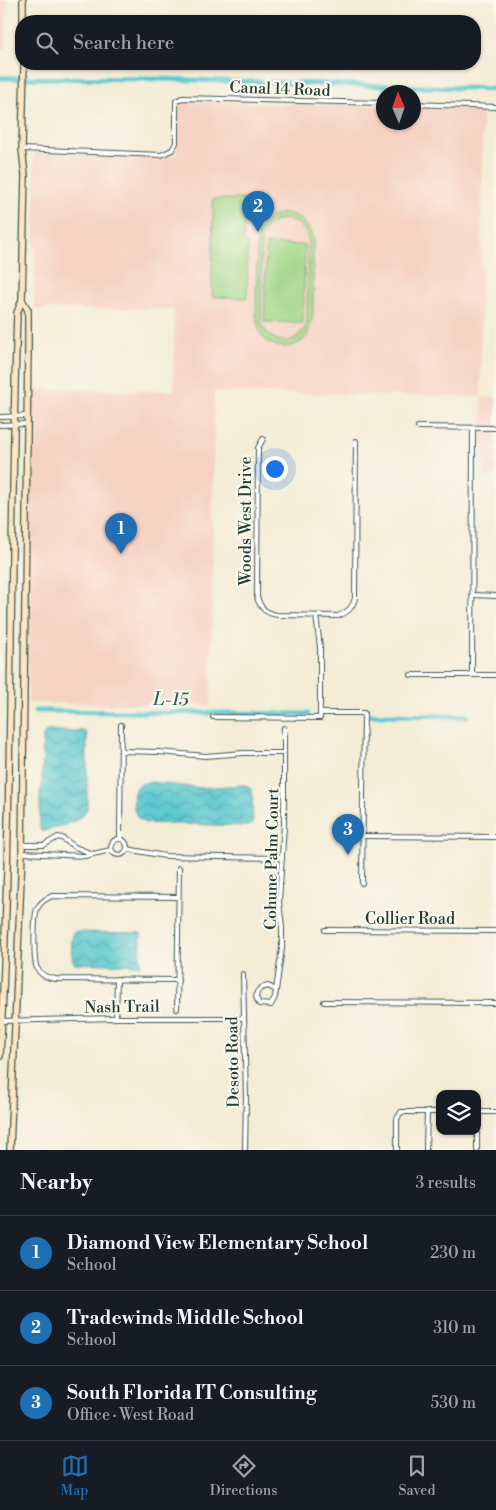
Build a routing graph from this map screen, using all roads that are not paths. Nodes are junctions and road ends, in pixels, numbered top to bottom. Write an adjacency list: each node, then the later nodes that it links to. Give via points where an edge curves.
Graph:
1 (23, 0): 2 (street)
2 (23, 15)
3 (24, 70): 7 (street)
4 (376, 104): 7 (street, Canal 14 Road, via 182,98 176,101 176,143 172,150 161,156)
5 (421, 104): 6 (street)
6 (496, 107)
7 (22, 149): 8 (street, via 25,175)
8 (22, 300): 9 (street, via 28,310); 11 (street, via 17,313)
9 (28, 416): 11 (street); 12 (street)
10 (0, 417): 11 (street)
11 (14, 417): 14 (street)
12 (27, 424): 14 (street); 27 (street)
13 (0, 425): 14 (street)
14 (14, 425): 26 (street)
15 (418, 428): 16 (street)
16 (473, 428): 17 (street); 20 (street)
17 (496, 428)
18 (263, 439): 22 (street, Woods West Drive, via 258,448 258,601 264,610 274,615)
19 (356, 441): 22 (street, Woods West Drive, via 355,598 342,615)
20 (473, 595): 21 (street); 24 (street)
21 (496, 596)
22 (316, 616): 28 (street, via 320,646)
23 (411, 675): 24 (street)
24 (472, 675): 25 (street)
25 (496, 675)
26 (10, 710): 27 (street); 58 (street)
27 (24, 710): 37 (street)
28 (320, 715): 29 (street); 34 (street, via 364,713)
29 (213, 717)
30 (120, 725): 32 (street)
31 (284, 728): 33 (street, Cohune Palm Court)
32 (121, 751): 33 (street, via 206,756); 36 (street)
33 (284, 754): 42 (street, Cohune Palm Court)
34 (363, 836): 35 (street); 44 (street)
35 (496, 837)
36 (120, 839): 38 (street, via 126,842); 39 (street, via 113,842)
37 (22, 845): 40 (street); 41 (street, via 44,844 58,837)
38 (127, 849): 39 (street, via 121,855); 42 (street, via 165,856)
39 (112, 850): 41 (street)
40 (22, 853): 41 (street); 57 (street)
41 (93, 854)
42 (282, 858): 51 (street, Cohune Palm Court, via 279,901 282,948)
43 (179, 868): 45 (street)
44 (362, 883)
45 (178, 897): 49 (street, via 52,896 42,902 36,912 34,961 38,970 48,978 56,979); 50 (street)
46 (325, 930): 47 (street, Collier Road)
47 (496, 931)
48 (243, 974): 56 (street, Desoto Road)
49 (117, 979): 50 (street); 55 (street)
50 (178, 980): 54 (street)
51 (276, 990): 51 (street, via 271,1005 259,1004 257,992 268,986)
52 (324, 1002): 53 (street)
53 (496, 1002)
54 (177, 1009)
55 (116, 1018): 56 (street, Nash Trail); 57 (street, Nash Trail)
56 (244, 1018): 66 (street, Desoto Road)
57 (16, 1020): 58 (street, Nash Trail); 65 (street)
58 (1, 1021): 59 (street)
59 (0, 1056)
60 (427, 1112): 61 (street); 67 (street, via 404,1111 399,1114); 68 (street)
61 (436, 1112)
62 (481, 1112): 63 (street)
63 (496, 1112)
64 (477, 1135): 69 (street)
65 (10, 1150)
66 (245, 1150)
67 (397, 1150)
68 (426, 1150)
69 (477, 1150)

